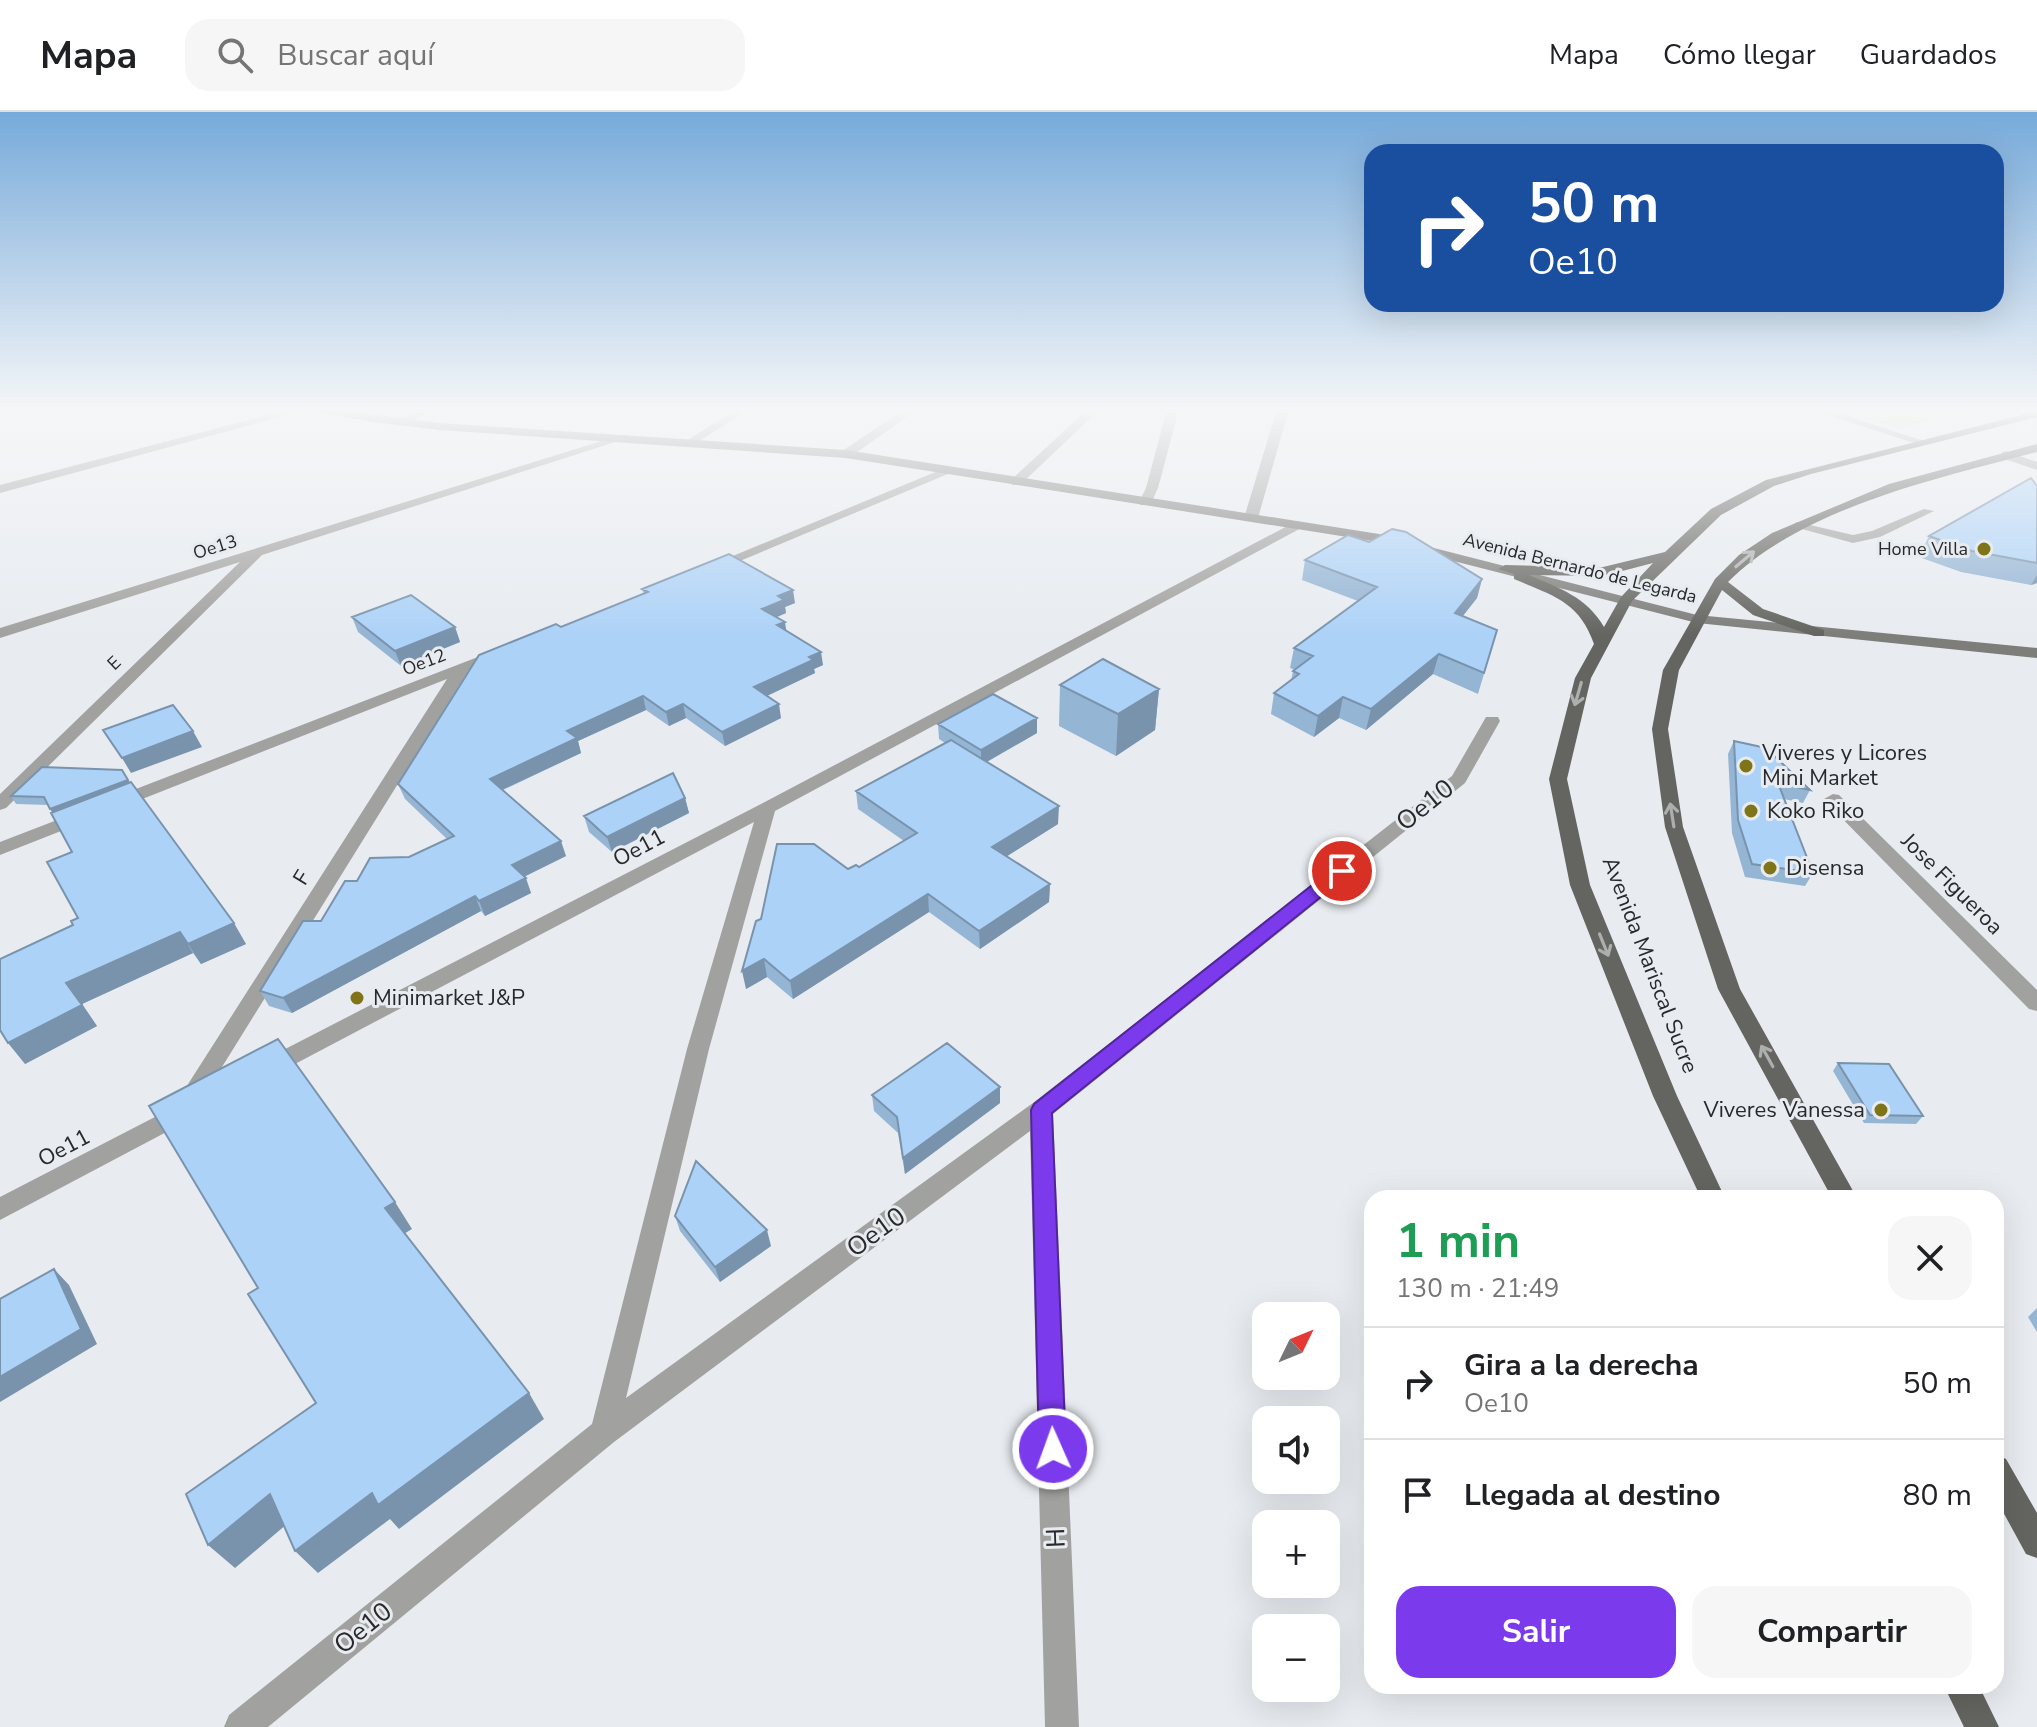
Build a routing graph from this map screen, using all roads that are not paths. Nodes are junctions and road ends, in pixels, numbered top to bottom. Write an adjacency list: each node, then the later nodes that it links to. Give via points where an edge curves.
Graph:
1 (474, 484): 14 (street, Oe13)
2 (916, 484): 16 (street)
3 (1031, 484): 8 (street, Avenida Bernardo de Legarda)
4 (1153, 484): 8 (street)
5 (1261, 484): 10 (street)
6 (1767, 484): 13 (main road, Avenida Mariscal Sucre, via 1716,512)
7 (1902, 484): 12 (main road)
8 (1145, 502): 10 (street, Avenida Bernardo de Legarda)
9 (1928, 511): 12 (lane, via 1853,539)
10 (1251, 518): 11 (street, Avenida Bernardo de Legarda)
11 (1298, 526): 15 (street, Avenida Bernardo de Legarda, via 1379,538); 29 (street, Oe11)
12 (1797, 526): 17 (main road, one-way to 12, via 1744,558)
13 (1676, 549): 15 (main road, via 1603,574); 18 (main road, Avenida Mariscal Sucre)
14 (258, 552): 20 (street, Oe13); 28 (street, E)
15 (1505, 569): 18 (street, Avenida Bernardo de Legarda); 22 (main road, via 1580,605 1598,624)
16 (698, 573)
17 (1720, 582): 19 (main road); 21 (main road, via 1758,612)
18 (1626, 600): 19 (street, Avenida Bernardo de Legarda); 22 (main road, Avenida Mariscal Sucre)
19 (1697, 619): 21 (street, Avenida Bernardo de Legarda); 37 (main road, one-way to 19, via 1729,989 1674,827 1660,729 1671,670)
20 (0, 633)
21 (1819, 633): 24 (street, Avenida Bernardo de Legarda)
22 (1601, 643): 36 (main road, Avenida Mariscal Sucre, one-way to 36, via 1583,678 1558,779 1580,885 1665,1096)
23 (507, 651): 25 (street, Oe12)
24 (2037, 653)
25 (462, 669): 30 (street, Oe12); 35 (street, F)
26 (1492, 721): 34 (street, Oe10, via 1459,779)
27 (1833, 799): 31 (street, Jose Figueroa)
28 (0, 804)
29 (767, 808): 32 (street, Oe11); 39 (street, via 698,1049)
30 (0, 849)
31 (2037, 1003)
32 (252, 1077)
33 (210, 1098): 35 (street, Oe11)
34 (1041, 1110): 39 (street, Oe10); 44 (street, H)
35 (182, 1113): 38 (street, Oe11)
36 (1709, 1190)
37 (1841, 1190)
38 (0, 1209)
39 (604, 1432): 43 (street, Oe10)
40 (2004, 1483): 41 (main road)
41 (2037, 1543)
42 (1965, 1694): 45 (main road)
43 (241, 1727)
44 (1062, 1727)
45 (1982, 1727)

